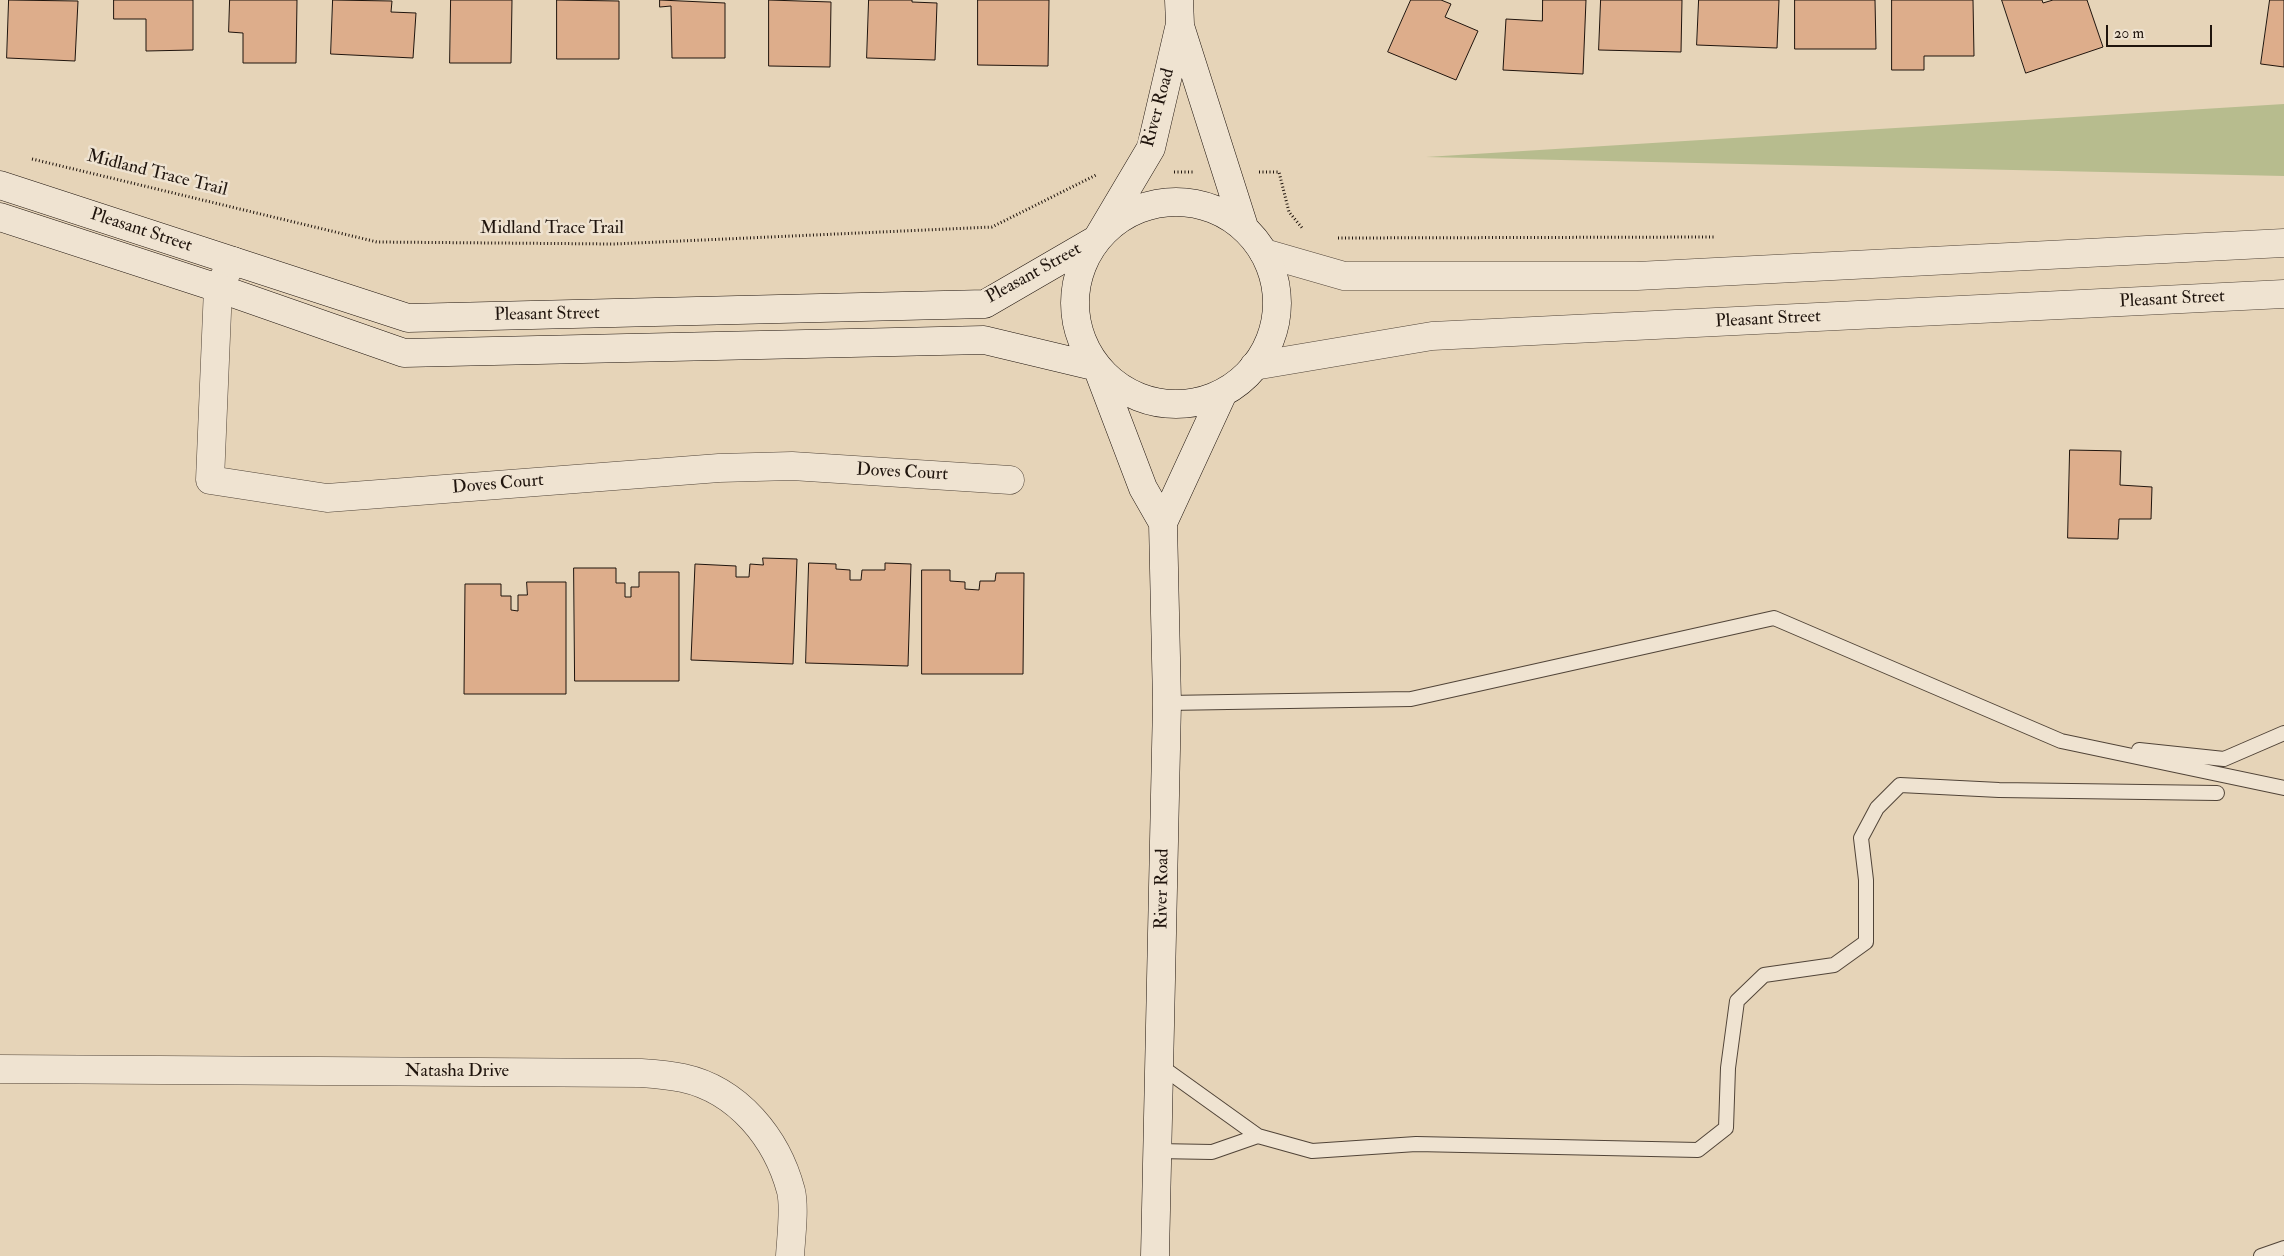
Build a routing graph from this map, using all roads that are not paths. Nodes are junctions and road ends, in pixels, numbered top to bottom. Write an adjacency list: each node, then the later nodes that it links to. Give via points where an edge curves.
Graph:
1 (1180, 12): 4 (main road, River Road); 5 (main road, River Road, via 1151,148)
2 (0, 185): 8 (main road, Pleasant Street)
3 (0, 218): 9 (main road, Pleasant Street)
4 (1244, 227): 5 (main road, via 1216,210 1184,202 1152,204 1122,217); 7 (main road)
5 (1097, 239): 8 (main road, Pleasant Street, via 985,304 408,318); 12 (main road, River Road, via 1080,269 1074,302 1080,337)
6 (2284, 243): 7 (main road, via 1637,276 1344,276)
7 (1264, 252): 11 (main road, via 1276,284 1277,316 1267,347)
8 (233, 261): 9 (main road, Doves Court)
9 (218, 288): 12 (main road, Pleasant Street, via 404,353 984,340); 14 (main road, Doves Court, via 210,480 327,498 719,468 792,466)
10 (2284, 294): 11 (main road, Pleasant Street, via 1432,336)
11 (1254, 366): 13 (main road, via 1249,374)
12 (1097, 367): 13 (main road, via 1123,390 1155,402 1189,403); 15 (main road, River Road, via 1143,488)
13 (1222, 393): 15 (main road, River Road)
14 (1010, 480)
15 (1163, 522): 16 (main road, River Road)
16 (1167, 703): 18 (lane, via 1411,699 1774,618); 21 (main road, River Road)
17 (2284, 733): 18 (lane, via 2224,759)
18 (2061, 741): 19 (lane)
19 (2284, 788)
20 (2217, 793): 23 (lane, via 1999,790 1900,785 1877,808 1861,838 1866,880 1866,942 1834,965 1764,976 1737,1001 1728,1068 1726,1128 1698,1150 1416,1144 1312,1151)
21 (1159, 1065): 23 (lane); 24 (main road, River Road)
22 (0, 1070): 26 (main road, Natasha Drive, via 631,1073 683,1078 720,1092 752,1116 778,1154 791,1192)
23 (1258, 1136): 24 (lane, via 1212,1152)
24 (1157, 1151): 27 (main road, River Road)
25 (2284, 1248): 28 (lane)
26 (790, 1256)
27 (1155, 1256)
28 (2261, 1256)

